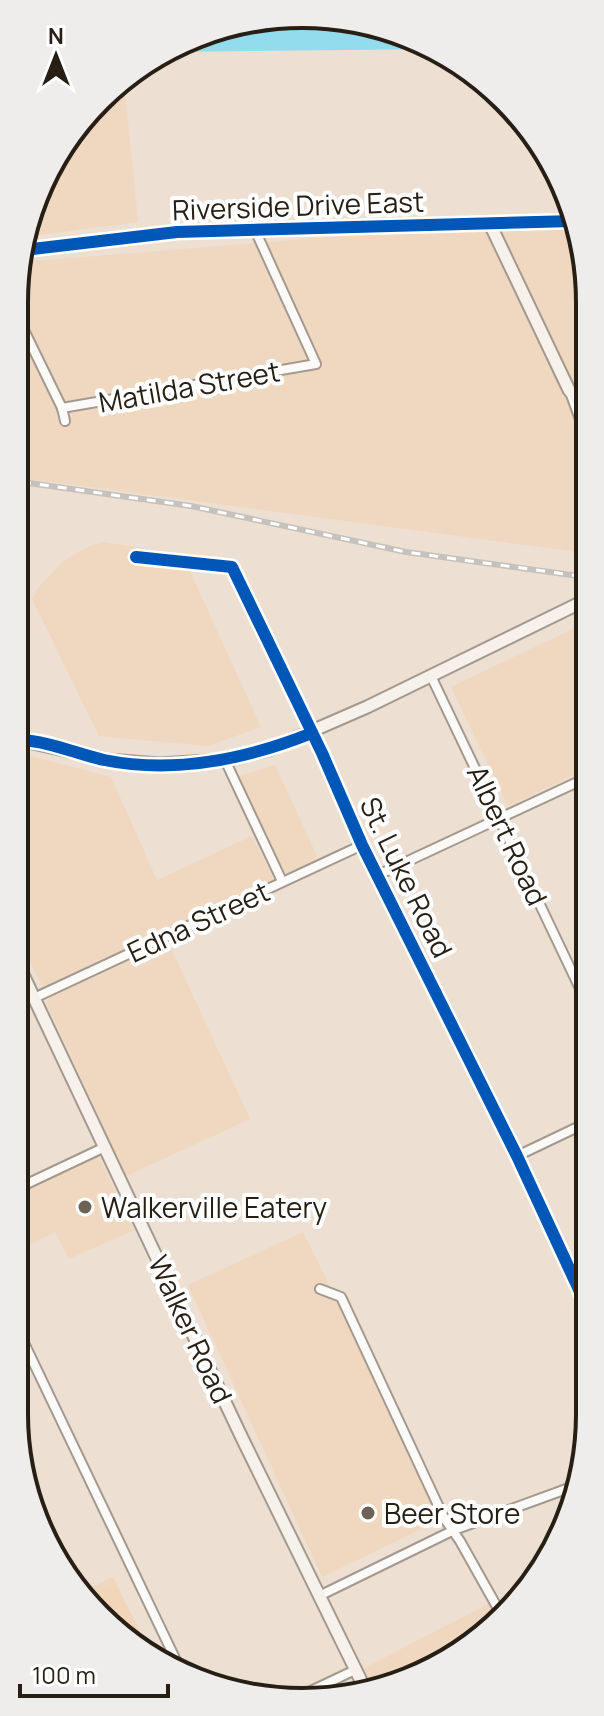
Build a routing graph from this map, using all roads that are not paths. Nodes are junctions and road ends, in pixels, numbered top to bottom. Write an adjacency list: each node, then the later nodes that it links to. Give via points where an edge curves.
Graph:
1 (564, 221): 2 (main road, Riverside Drive East)
2 (490, 224): 3 (main road, Riverside Drive East); 6 (main road)
3 (255, 230): 4 (main road, Riverside Drive East, via 177,232); 8 (street, Matilda Street, via 316,364)
4 (33, 249)
5 (28, 338): 8 (street)
6 (569, 390): 7 (main road); 9 (street)
7 (576, 398)
8 (62, 408): 10 (street)
9 (576, 409)
10 (65, 421)
11 (136, 557): 14 (street, St. Luke Road, via 232,567)
12 (576, 605): 13 (main road)
13 (431, 676): 14 (main road); 18 (street, Albert Road)
14 (312, 733): 16 (main road); 19 (street, St. Luke Road)
15 (28, 741): 16 (main road, via 108,760)
16 (225, 760): 21 (street)
17 (576, 784): 18 (street)
18 (499, 817): 20 (street); 22 (street, Albert Road)
19 (362, 845): 20 (street, St. Luke Road); 21 (street, Edna Street)
20 (378, 875): 27 (street, St. Luke Road)
21 (282, 881): 24 (street, Edna Street)
22 (576, 980)
23 (28, 985): 24 (main road, Walker Road)
24 (34, 998): 26 (main road, Walker Road)
25 (576, 1128): 27 (street)
26 (105, 1147): 28 (street); 34 (main road, Walker Road)
27 (517, 1156): 29 (street, St. Luke Road)
28 (28, 1183)
29 (576, 1283)
30 (320, 1289): 33 (street, via 341,1297)
31 (28, 1351): 36 (street)
32 (565, 1489): 33 (street)
33 (454, 1530): 34 (street); 35 (street)
34 (319, 1596): 37 (main road, Walker Road)
35 (497, 1607)
36 (174, 1655)
37 (355, 1670): 38 (main road, Walker Road); 39 (street)
38 (361, 1681)
39 (319, 1687)

